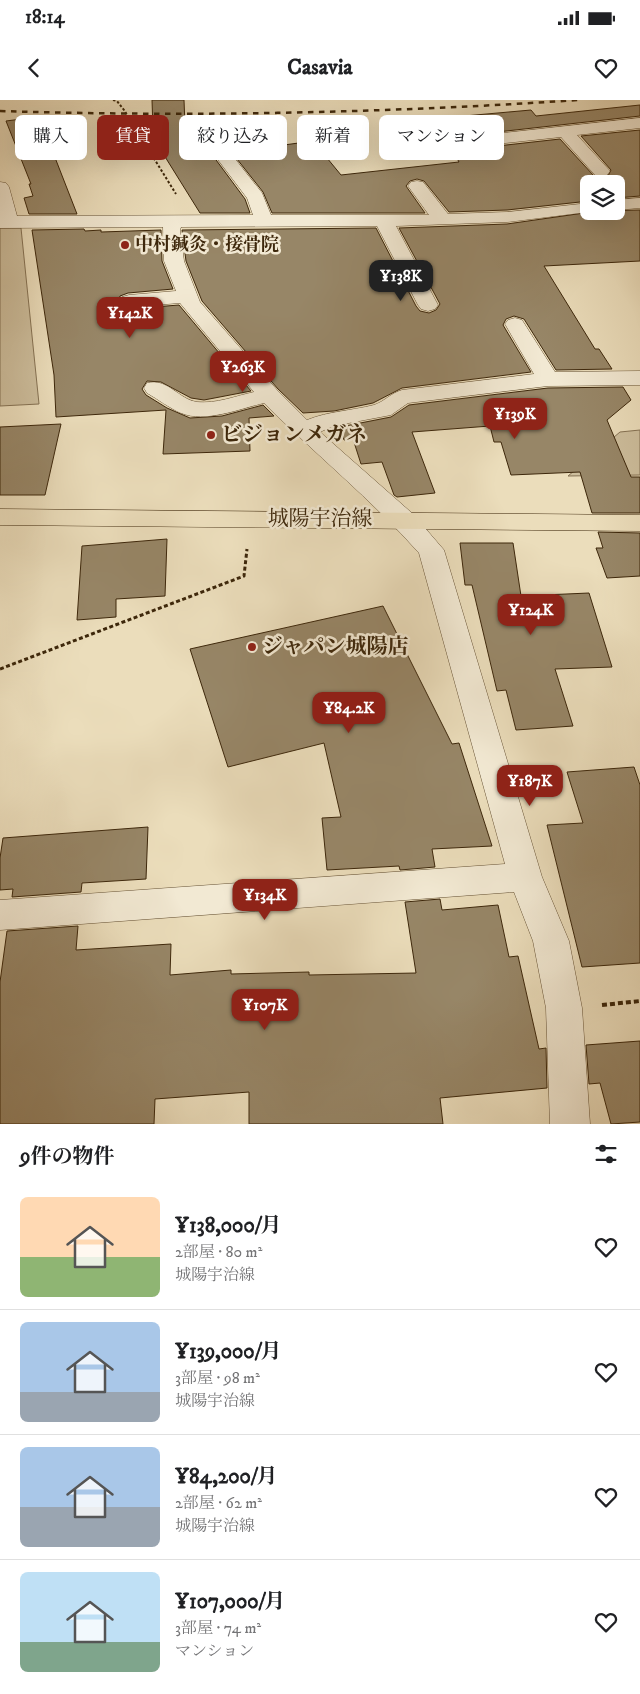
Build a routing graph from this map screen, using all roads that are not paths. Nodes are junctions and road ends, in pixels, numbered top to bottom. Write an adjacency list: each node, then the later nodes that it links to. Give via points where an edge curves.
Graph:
1 (640, 122): 2 (street)
2 (565, 131): 3 (street); 5 (street)
3 (504, 138)
4 (227, 160): 12 (street, via 256,196)
5 (601, 171)
6 (417, 186): 11 (street)
7 (0, 187): 14 (street)
8 (640, 202): 9 (street)
9 (625, 204)
10 (580, 209): 11 (street)
11 (443, 220): 13 (street)
12 (264, 221): 13 (street); 15 (street)
13 (384, 221): 18 (street)
14 (5, 222): 15 (street)
15 (183, 222): 16 (street, via 170,230 174,260)
16 (188, 296): 17 (street); 23 (street, via 191,304)
17 (129, 301)
18 (428, 305)
19 (515, 324): 21 (street)
20 (640, 378): 21 (street)
21 (548, 379): 24 (street, via 402,397 384,410 327,420)
22 (155, 388): 23 (street, via 189,408 203,409)
23 (269, 395): 24 (street)
24 (304, 430): 26 (street)
25 (0, 517): 26 (main road, 城陽宇治線)
26 (404, 520): 27 (main road, 城陽宇治線); 28 (street, via 431,550)
27 (640, 523)
28 (525, 877): 29 (street); 30 (street, via 551,941 564,1008)
29 (0, 915)
30 (570, 1124)

